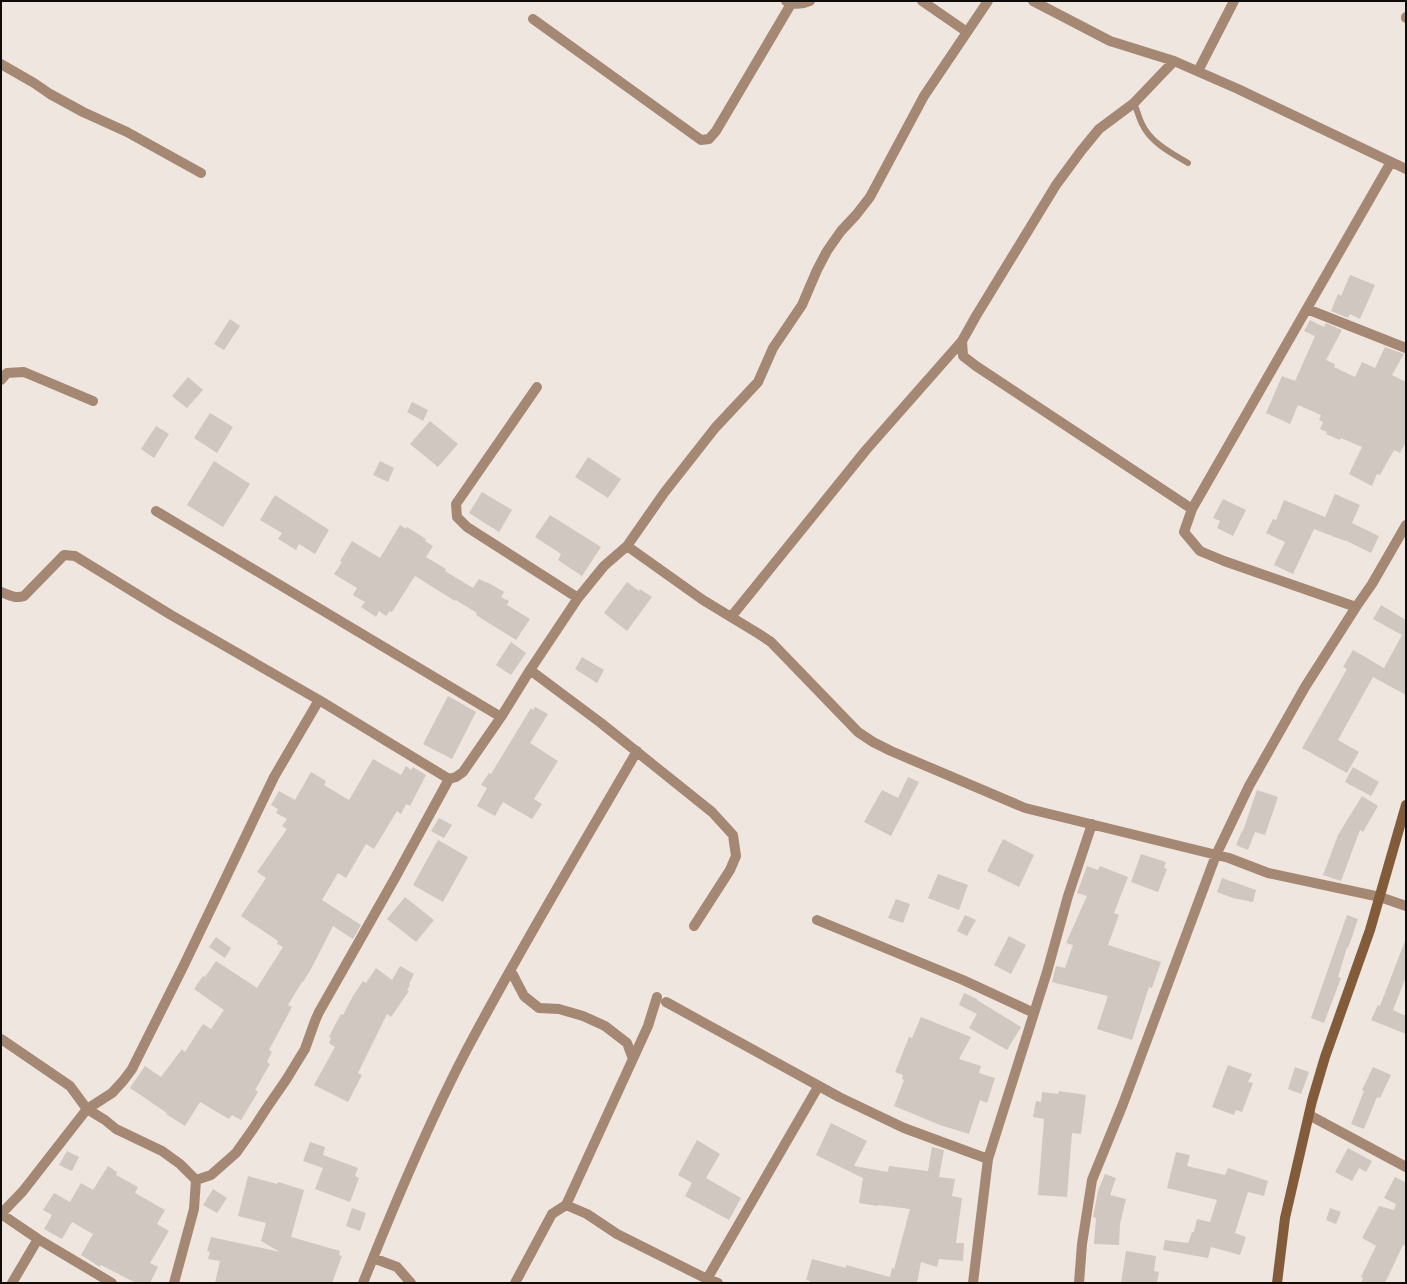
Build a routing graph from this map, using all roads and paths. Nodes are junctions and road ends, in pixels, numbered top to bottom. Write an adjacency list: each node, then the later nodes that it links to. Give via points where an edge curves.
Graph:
1 (810, 1): 6 (street, via 803,4)
2 (922, 1): 8 (street)
3 (988, 1): 8 (street)
4 (1033, 1): 9 (street, via 1110,41)
5 (1234, 1): 11 (street)
6 (789, 2): 7 (street, via 716,131 709,139 701,140)
7 (533, 19)
8 (967, 32): 26 (street, via 921,102 873,193 827,251 802,305 773,348 758,382 715,428 664,493)
9 (1174, 61): 11 (street); 12 (street)
10 (1, 64): 16 (street, via 76,109 127,132)
11 (1198, 71): 13 (street)
12 (1134, 103): 14 (lane, via 1142,125 1150,137 1162,148); 18 (street, via 1099,129 1056,185)
13 (1391, 162): 15 (street); 17 (street)
14 (1188, 163)
15 (1406, 169)
16 (201, 174)
17 (1307, 309): 19 (street); 23 (street)
18 (962, 341): 23 (street, via 963,356 976,366); 30 (street, via 866,450)
19 (1406, 348)
20 (1, 380): 22 (street, via 7,373 24,372)
21 (537, 387): 28 (street, via 456,504 457,517 467,527)
22 (93, 401)
23 (1192, 509): 29 (street, via 1184,532 1200,551)
24 (156, 510): 33 (street)
25 (1406, 525): 29 (street)
26 (627, 546): 28 (street, via 604,566); 30 (street)
27 (1, 592): 32 (street, via 19,598 24,596 64,555 75,556 180,621)
28 (578, 598): 31 (street)
29 (1356, 607): 38 (street, via 1305,687 1249,786)
30 (730, 617): 37 (street, via 771,642 858,732 873,742 1025,808)
31 (530, 670): 33 (street); 34 (street)
32 (319, 700): 35 (street); 50 (street, via 274,778 132,1069 112,1093)
33 (501, 717): 35 (street, via 463,772)
34 (637, 751): 42 (street, via 712,812 733,835 736,856 730,870); 43 (street)
35 (449, 779): 54 (street, via 319,1012 305,1049 286,1080 236,1153 211,1175)
36 (1406, 805): 39 (street)
37 (1092, 824): 38 (street); 46 (street)
38 (1216, 854): 39 (street, via 1241,861 1268,873); 67 (street, via 1092,1180)
39 (1380, 897): 40 (street); 51 (street, via 1325,1057)
40 (1406, 906)
41 (817, 920): 46 (street, via 963,980)
42 (694, 926)
43 (511, 971): 48 (street, via 524,996 539,1008 559,1009 605,1026 627,1043); 57 (street, via 466,1052 419,1149)
44 (656, 997): 48 (street, via 648,1026)
45 (666, 1002): 49 (street)
46 (1034, 1013): 52 (street)
47 (1, 1039): 50 (street, via 70,1086)
48 (633, 1059): 55 (street)
49 (818, 1087): 52 (street, via 904,1128); 58 (street)
50 (87, 1110): 54 (street, via 116,1129 162,1151); 56 (street, via 23,1191 1,1214)
51 (1309, 1115): 53 (street); 68 (street, via 1285,1218)
52 (988, 1159): 66 (street)
53 (1406, 1167)
54 (196, 1180): 61 (street, via 194,1209)
55 (566, 1206): 58 (street, via 587,1214 617,1234); 64 (street, via 552,1214)
56 (38, 1239): 59 (street); 60 (street)
57 (373, 1258): 62 (street); 63 (street, via 397,1267)
58 (707, 1279): 65 (street)
59 (12, 1283)
60 (112, 1283)
61 (174, 1283)
62 (363, 1283)
63 (411, 1283)
64 (515, 1283)
65 (718, 1283)
66 (973, 1283)
67 (1079, 1283)
68 (1277, 1283)

